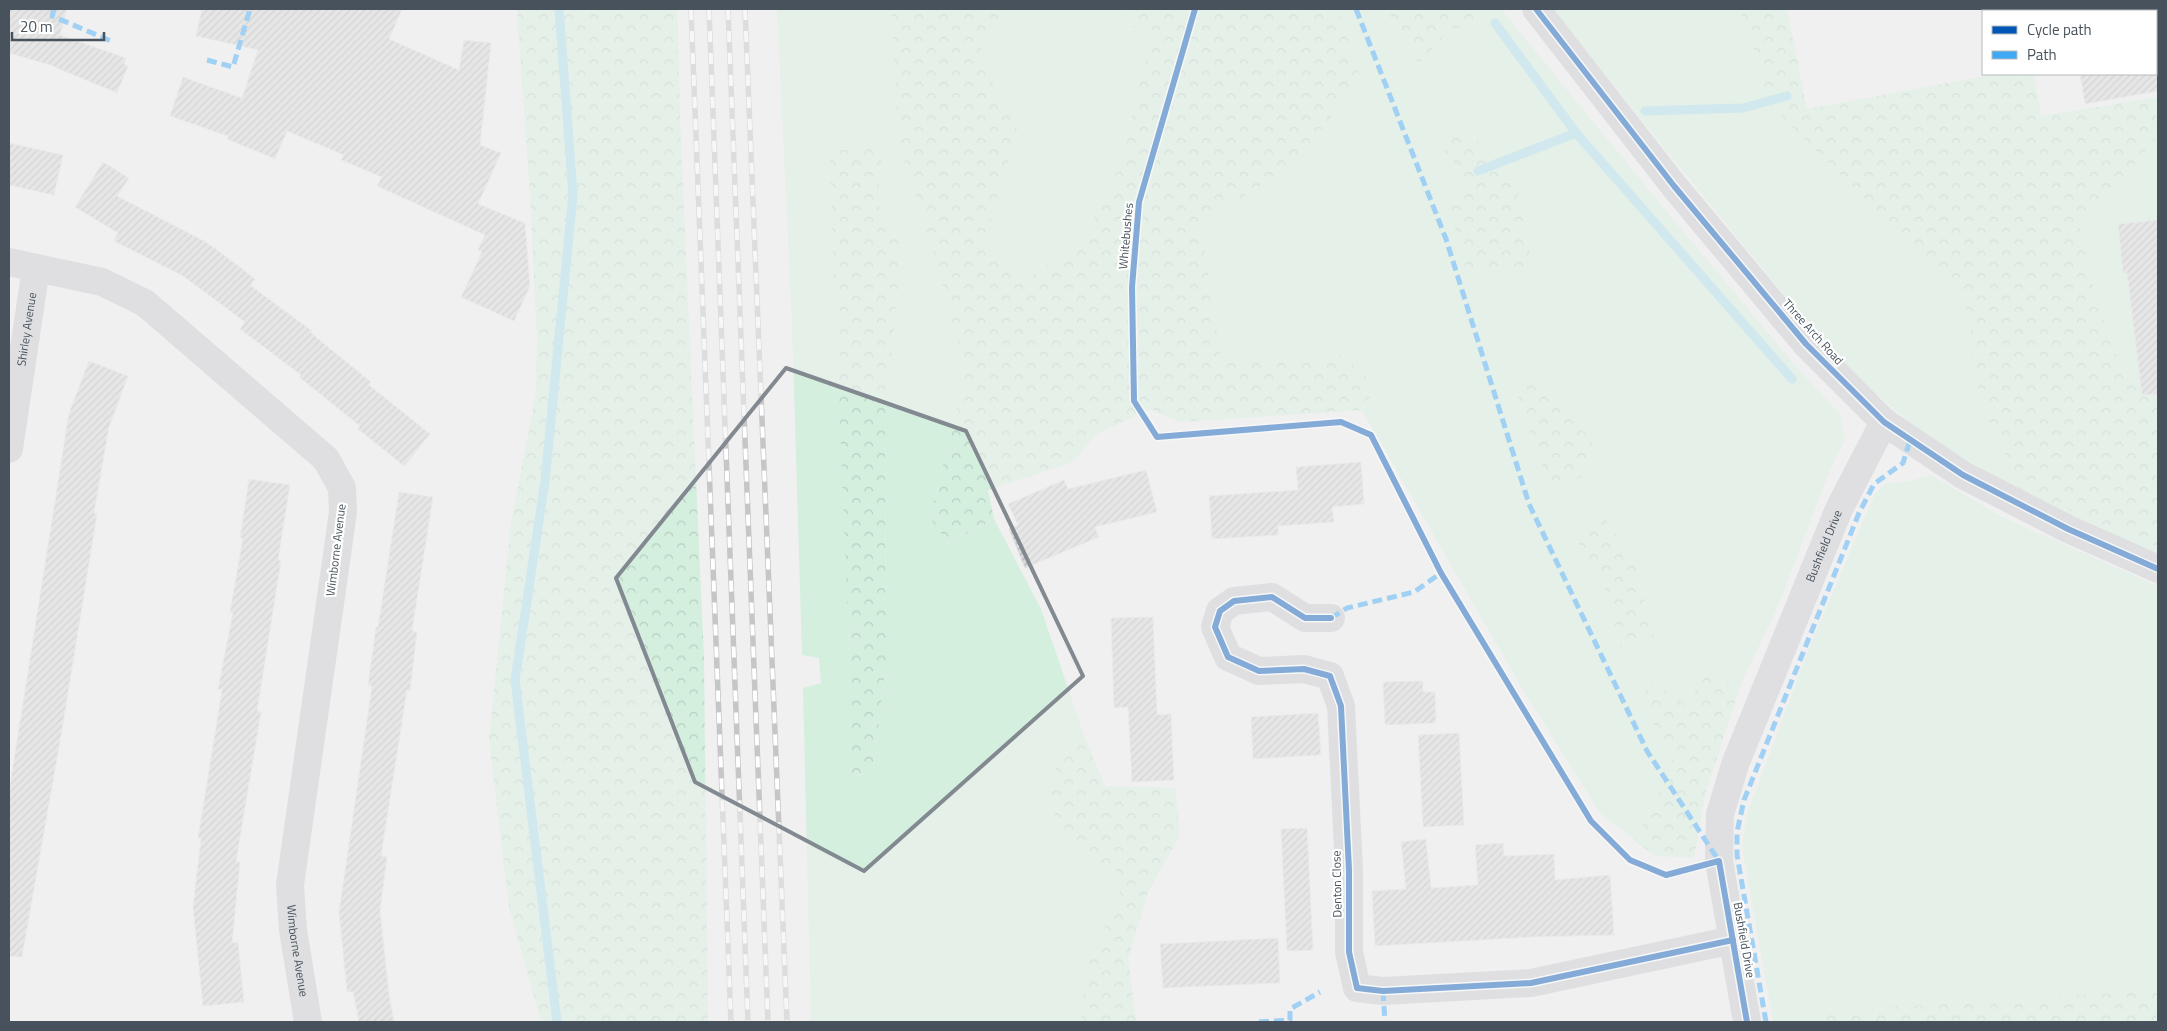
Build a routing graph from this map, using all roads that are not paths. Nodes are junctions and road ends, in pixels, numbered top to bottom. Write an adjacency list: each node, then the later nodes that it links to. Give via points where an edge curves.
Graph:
1 (1536, 9): 4 (street, Three Arch Road, via 1674,186 1800,337)
2 (9, 262): 3 (street, Wimborne Avenue)
3 (36, 268): 5 (street, Shirley Avenue); 9 (street, Wimborne Avenue, via 102,282 145,303 326,459 342,488 343,512 290,885 293,930)
4 (1884, 422): 6 (street, Three Arch Road, via 1963,475 2068,529); 8 (street, Bushfield Drive, via 1839,509 1736,762 1720,814 1719,861)
5 (9, 449)
6 (2158, 569)
7 (1331, 618): 8 (street, Denton Close, via 1305,618 1272,597 1234,601 1220,611 1215,628 1228,657 1260,671 1304,669 1330,676 1341,706 1349,870 1348,952 1357,988 1383,991 1531,984)
8 (1733, 940): 10 (street, Bushfield Drive)
9 (308, 1022)
10 (1747, 1022)

